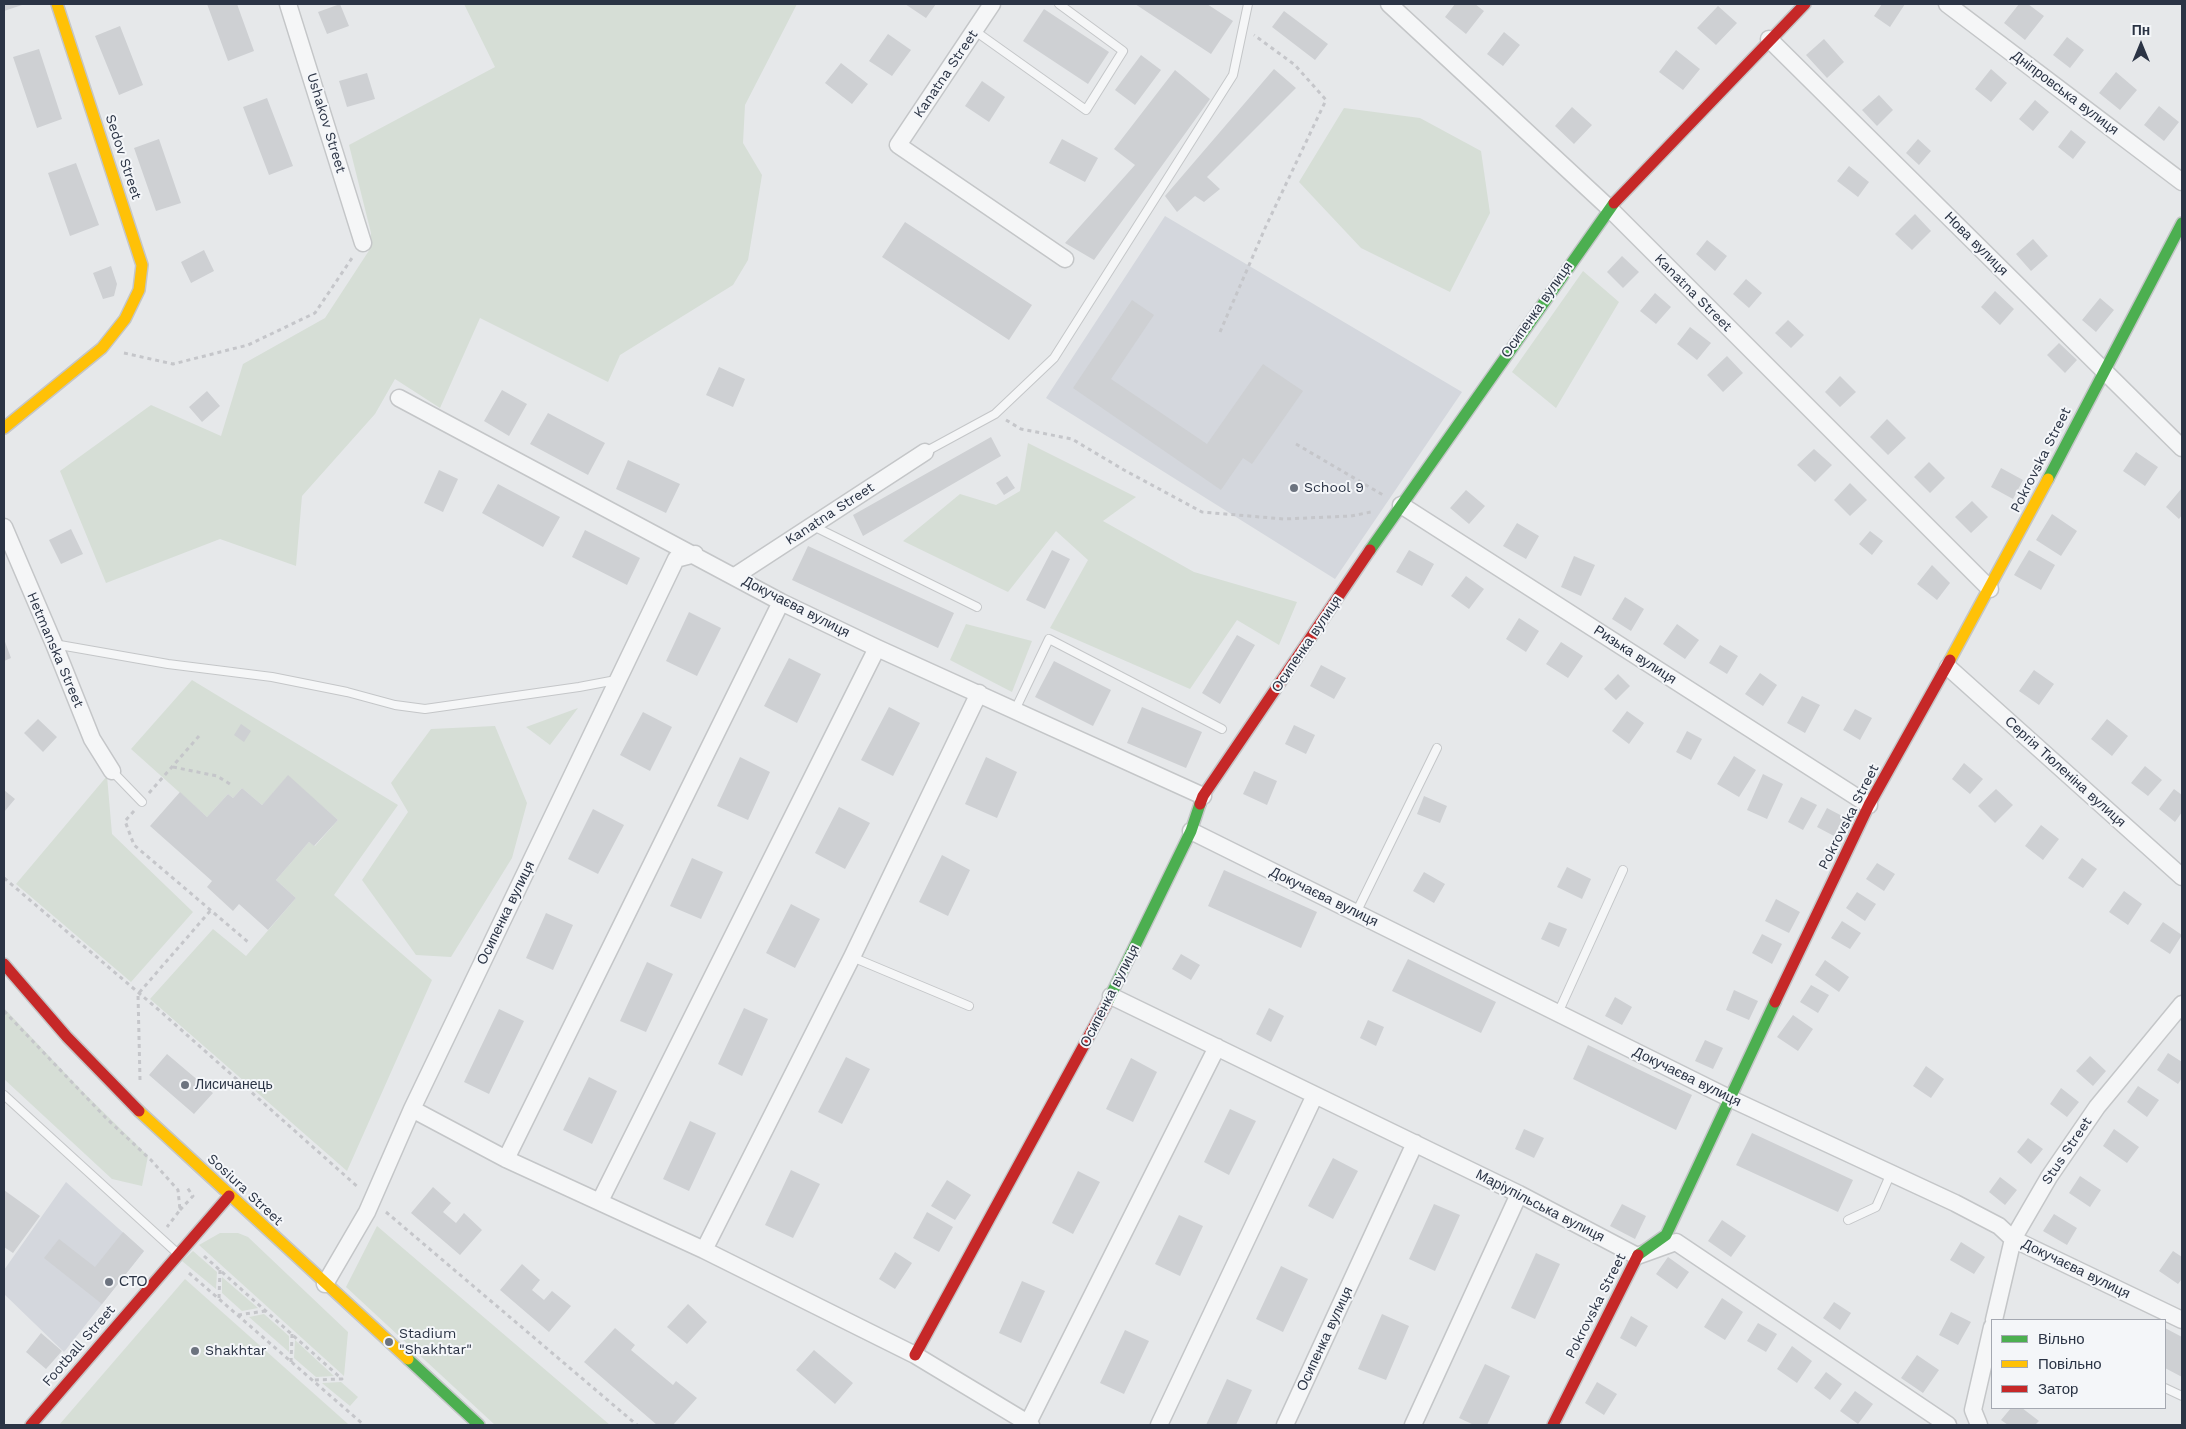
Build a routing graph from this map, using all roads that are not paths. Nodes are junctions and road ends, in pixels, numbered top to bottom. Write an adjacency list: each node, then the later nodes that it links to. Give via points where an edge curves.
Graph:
1 (57, 4): 18 (street, Sedov Street, via 142,265 139,290 125,319 102,348)
2 (288, 4): 14 (street, Ushakov Street)
3 (992, 4): 9 (street, Kanatna Street)
4 (1060, 4): 9 (lane, via 1123,51 1086,110)
5 (1249, 4): 20 (lane, via 1233,75 1054,358 995,414)
6 (1389, 4): 12 (street, Kanatna Street)
7 (1806, 4): 10 (street, Осипенка вулиця)
8 (1947, 4): 11 (street, Дніпровська вулиця)
9 (975, 31): 15 (street, Kanatna Street, via 898,144)
10 (1769, 39): 12 (street, Осипенка вулиця); 16 (street, Нова вулиця)
11 (2182, 182)
12 (1608, 208): 21 (street, Осипенка вулиця); 26 (street, Kanatna Street)
13 (2182, 223): 16 (street, Pokrovska Street)
14 (363, 243)
15 (1065, 259)
16 (2104, 370): 19 (street, Нова вулиця); 26 (street, Pokrovska Street)
17 (399, 398): 24 (street, Докучаєва вулиця)
18 (4, 428)
19 (2182, 448)
20 (925, 452): 22 (street, Kanatna Street)
21 (1401, 505): 38 (street, Осипенка вулиця); 40 (street, Ризька вулиця)
22 (812, 526): 25 (street, Kanatna Street); 28 (lane)
23 (4, 528): 29 (street, Hetmanska Street)
24 (695, 554): 25 (street, Докучаєва вулиця); 32 (street, Осипенка вулиця, via 676,559)
25 (736, 576): 27 (street, Докучаєва вулиця)
26 (1990, 589): 31 (street, Pokrovska Street)
27 (782, 602): 30 (street, Докучаєва вулиця); 57 (street)
28 (977, 607)
29 (54, 644): 32 (lane, via 168,664 272,677 425,709); 37 (street, Hetmanska Street, via 92,739)
30 (877, 648): 33 (street, Докучаєва вулиця); 61 (street)
31 (1948, 667): 40 (street, Pokrovska Street); 43 (street, Сергія Тюленіна вулиця)
32 (618, 679): 55 (street, Осипенка вулиця)
33 (979, 693): 34 (street, Докучаєва вулиця); 45 (street)
34 (1015, 710): 35 (lane, via 1050,639); 38 (street, Докучаєва вулиця)
35 (1222, 729)
36 (1437, 748): 44 (lane)
37 (112, 771): 39 (lane)
38 (1203, 796): 41 (street, Осипенка вулиця)
39 (142, 802)
40 (1868, 806): 54 (street, Pokrovska Street)
41 (1191, 831): 44 (street, Докучаєва вулиця); 47 (street, Осипенка вулиця)
42 (1623, 870): 50 (lane)
43 (2182, 877)
44 (1356, 913): 50 (street, Докучаєва вулиця)
45 (852, 958): 49 (lane); 64 (street)
46 (4, 964): 60 (street, Sosiura Street, via 67,1037)
47 (1111, 996): 51 (street, Маріупільська вулиця); 71 (street, Осипенка вулиця)
48 (2182, 1004): 63 (street, Stus Street, via 2097,1107 2049,1177)
49 (969, 1006)
50 (1558, 1013): 54 (street, Докучаєва вулиця)
51 (1217, 1047): 53 (street, Маріупільська вулиця); 74 (street)
52 (4, 1095): 65 (lane)
53 (1315, 1095): 56 (street, Маріупільська вулиця); 77 (street)
54 (1728, 1098): 58 (street, Докучаєва вулиця); 66 (street, Pokrovska Street, via 1666,1235)
55 (412, 1109): 57 (street); 67 (street, Осипенка вулиця, via 368,1212)
56 (1415, 1143): 59 (street, Маріупільська вулиця); 78 (street, Осипенка вулиця)
57 (506, 1158): 61 (street)
58 (1891, 1173): 62 (lane, via 1876,1207); 63 (street, Докучаєва вулиця, via 1999,1226)
59 (1519, 1194): 66 (street, Маріупільська вулиця); 79 (street)
60 (229, 1196): 65 (street, Football Street); 67 (street, Sosiura Street)
61 (600, 1201): 64 (street)
62 (1848, 1220)
63 (2013, 1239): 68 (street, Stus Street); 69 (street, Докучаєва вулиця)
64 (704, 1250): 71 (street)
65 (176, 1256): 75 (street, Football Street)
66 (1637, 1256): 80 (street, Pokrovska Street); 81 (street, via 1676,1242)
67 (325, 1284): 76 (street, Sosiura Street)
68 (1994, 1319)
69 (2182, 1320)
70 (1990, 1349): 82 (street, via 1973,1410)
71 (915, 1355): 74 (street)
72 (2166, 1388): 73 (lane)
73 (2182, 1396)
74 (1030, 1424)
75 (31, 1425)
76 (479, 1425)
77 (1159, 1425)
78 (1285, 1425)
79 (1413, 1425)
80 (1553, 1425)
81 (1948, 1425)
82 (1978, 1425)

